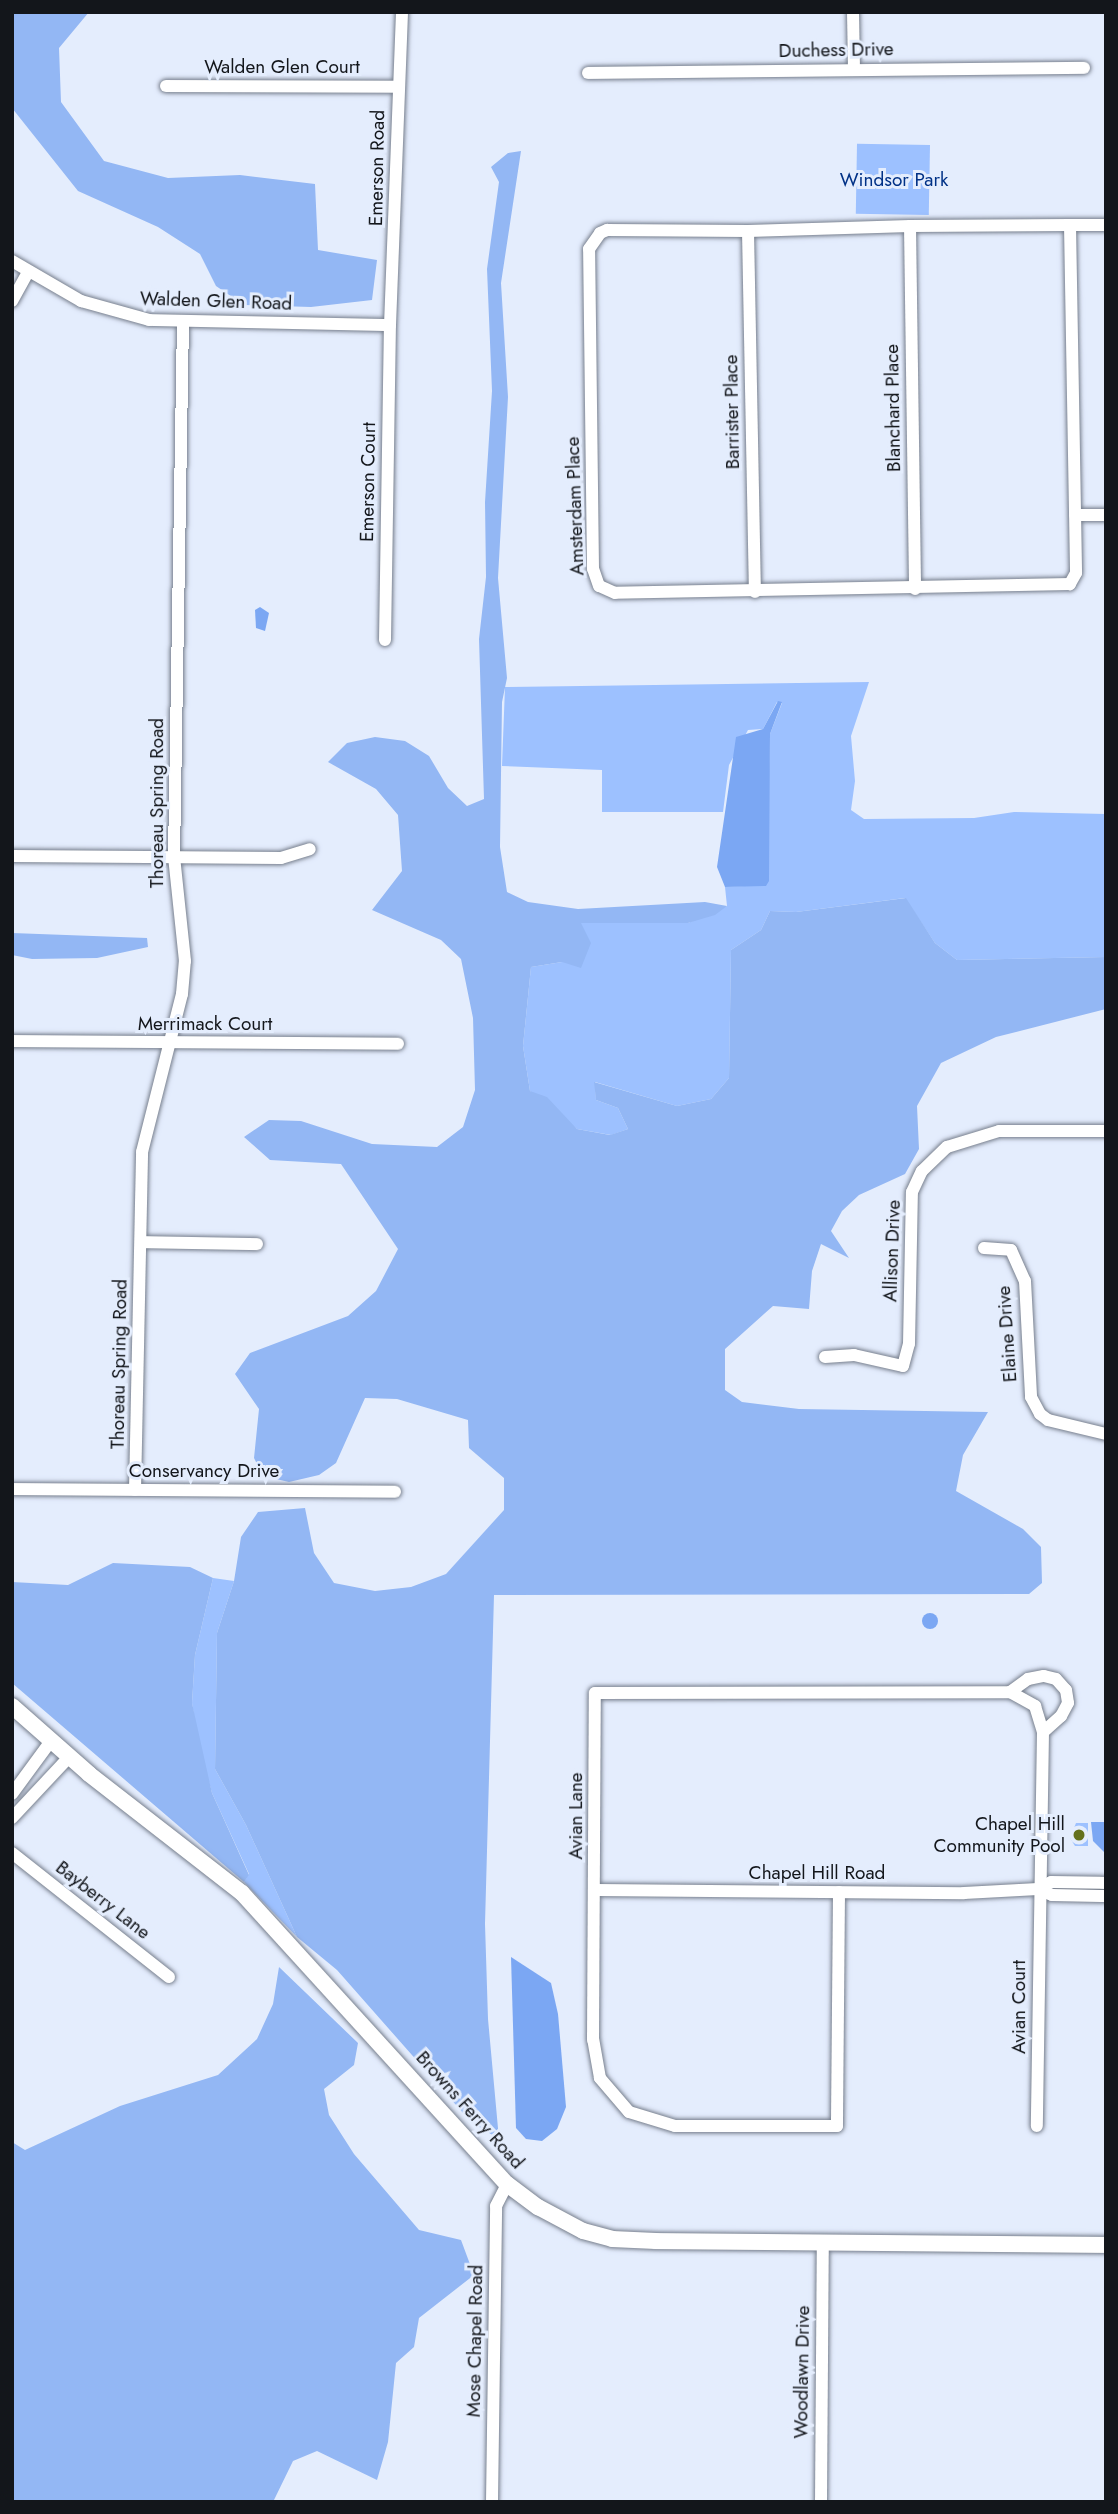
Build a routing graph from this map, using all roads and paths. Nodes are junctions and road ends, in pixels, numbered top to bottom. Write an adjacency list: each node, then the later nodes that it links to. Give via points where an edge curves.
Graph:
1 (402, 12): 7 (street, Emerson Road)
2 (853, 12): 4 (street)
3 (1084, 68): 4 (street, Duchess Drive)
4 (854, 69): 5 (street, Duchess Drive)
5 (588, 73)
6 (166, 86): 7 (street, Walden Glen Court)
7 (398, 87): 16 (street, Emerson Road)
8 (1070, 225): 9 (street, Amsterdam Place); 10 (street, Amsterdam Place); 17 (street, Amsterdam Place)
9 (1106, 225)
10 (910, 226): 11 (street, Amsterdam Place); 19 (street, Blanchard Place)
11 (748, 231): 20 (street, Barrister Place); 20 (street, Amsterdam Place, via 607,230 592,240 593,569 599,586 615,593)
12 (12, 261): 13 (street, Walden Glen Road)
13 (28, 272): 14 (street); 15 (street, Walden Glen Road, via 117,314)
14 (12, 301)
15 (183, 321): 16 (street, Walden Glen Road); 24 (street, Thoreau Spring Road)
16 (390, 325): 21 (street, Emerson Court)
17 (1074, 515): 18 (street); 19 (street, Amsterdam Place, via 1076,573 1070,584)
18 (1106, 515)
19 (915, 589): 20 (street, Amsterdam Place)
20 (755, 592)
21 (385, 640)
22 (310, 849): 24 (street, via 281,858)
23 (12, 856): 24 (street)
24 (174, 857): 26 (street, Thoreau Spring Road, via 185,961)
25 (12, 1041): 26 (street, Merrimack Court)
26 (171, 1043): 27 (street, Merrimack Court); 29 (street, Thoreau Spring Road, via 143,1140)
27 (398, 1044)
28 (1106, 1131): 32 (street, Allison Drive, via 999,1131 947,1147 922,1171 912,1192 909,1344 903,1366 854,1355)
29 (141, 1242): 30 (street); 35 (street, Thoreau Spring Road)
30 (257, 1244)
31 (985, 1248): 33 (street, Elaine Drive, via 1011,1250 1025,1281 1030,1388 1040,1414)
32 (825, 1357)
33 (1106, 1434)
34 (12, 1489): 35 (street, Conservancy Drive)
35 (135, 1490): 36 (street, Conservancy Drive)
36 (395, 1492)
37 (1010, 1692): 39 (street, via 1035,1706); 39 (street, via 1028,1679 1044,1675 1066,1690 1068,1703 1061,1716); 47 (street, Avian Lane, via 595,1693)
38 (12, 1706): 40 (street, Browns Ferry Road)
39 (1043, 1732): 46 (street)
40 (51, 1741): 41 (street, Browns Ferry Road); 42 (street)
41 (69, 1757): 43 (street); 52 (street, Browns Ferry Road, via 242,1893)
42 (12, 1794)
43 (12, 1818)
44 (12, 1853): 50 (street, Bayberry Lane)
45 (1106, 1883): 46 (street, Chapel Hill Road, via 1051,1882)
46 (1038, 1889): 48 (street, Chapel Hill Road); 49 (street, Chapel Hill Road, via 1052,1895); 51 (street, Avian Court)
47 (596, 1891): 48 (street, Chapel Hill Road); 48 (street, Avian Lane, via 593,2040 600,2078 609,2093 629,2112 675,2126 819,2129 837,2126 839,2119)
48 (839, 1892)
49 (1106, 1896)
50 (170, 1977)
51 (1037, 2126)
52 (507, 2184): 53 (street, Browns Ferry Road, via 583,2231 612,2239); 55 (street, Mose Chapel Road, via 496,2206)
53 (823, 2243): 54 (street, Browns Ferry Road); 56 (street, Woodlawn Drive)
54 (1106, 2245)
55 (492, 2502)
56 (821, 2502)

